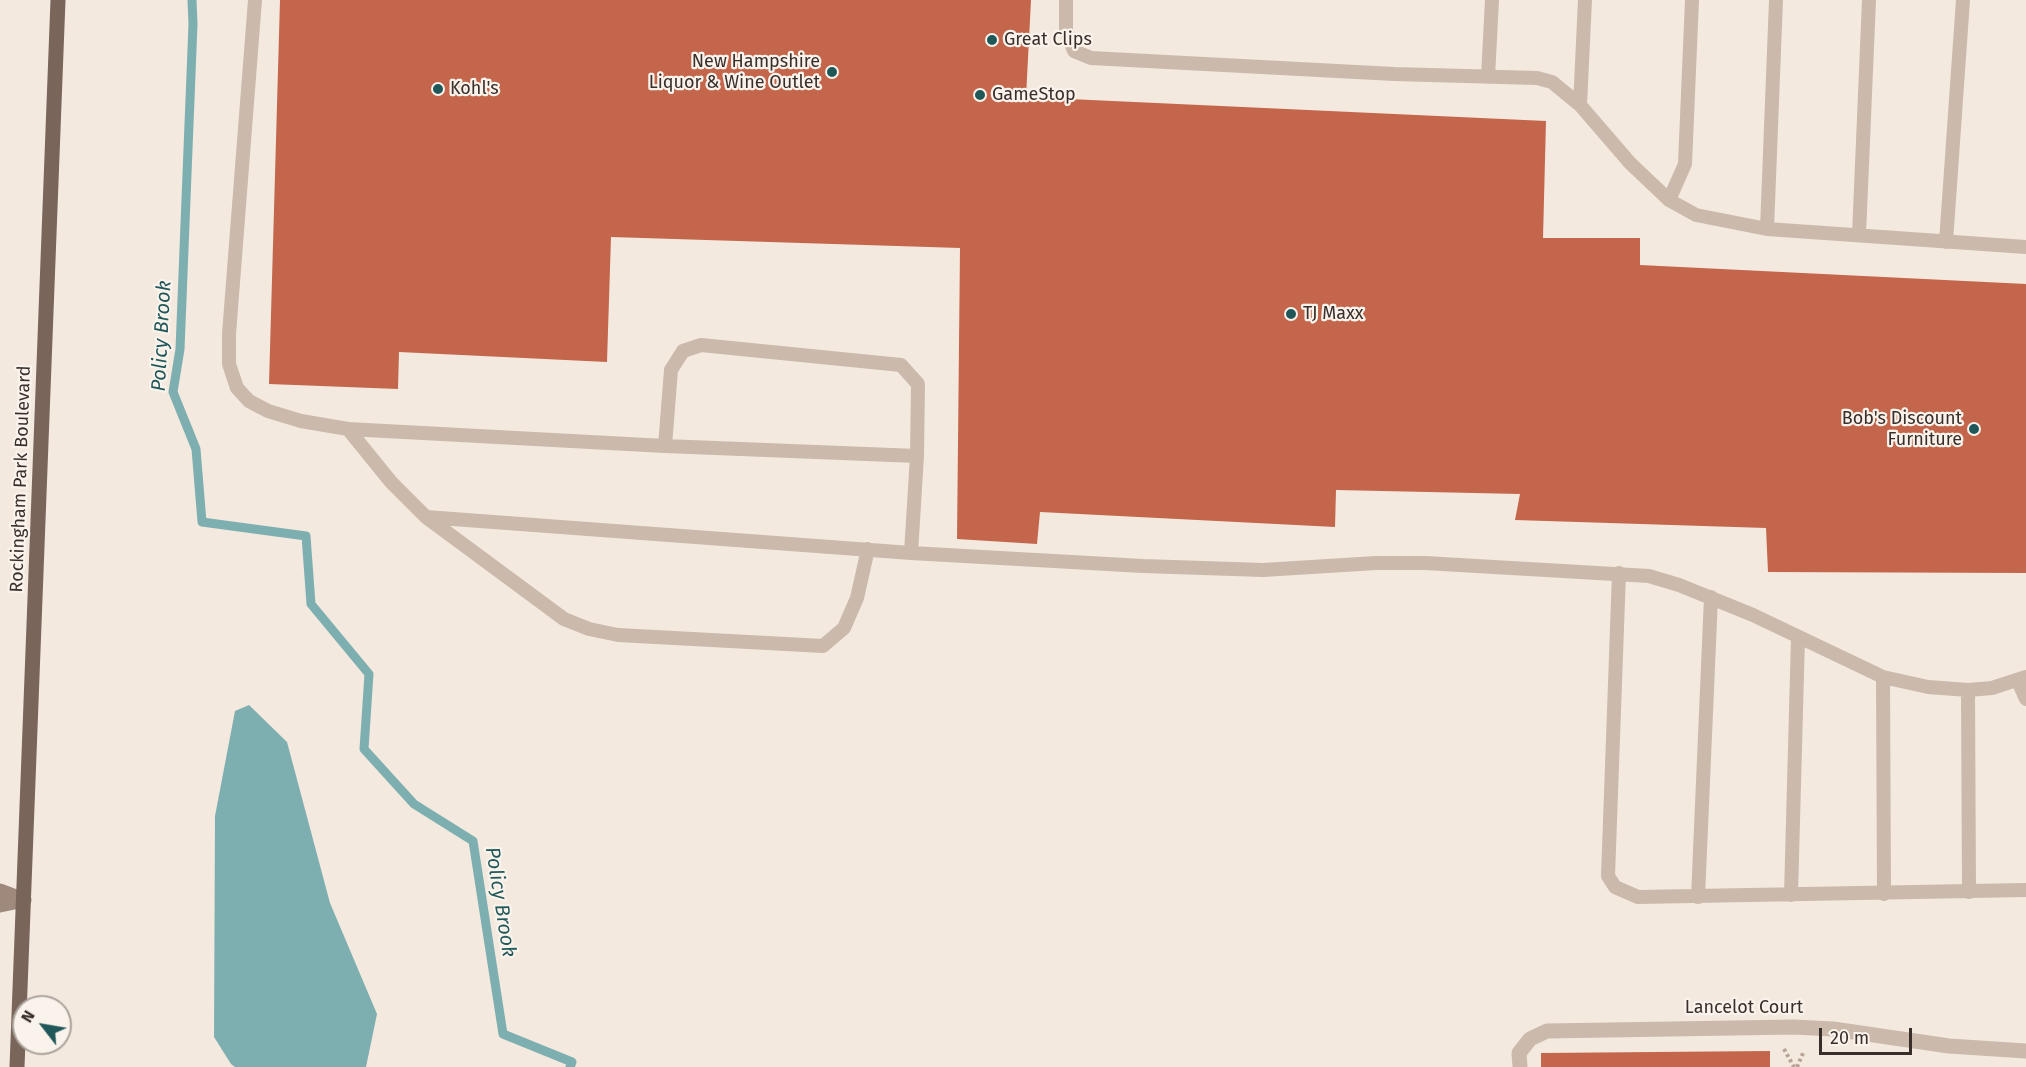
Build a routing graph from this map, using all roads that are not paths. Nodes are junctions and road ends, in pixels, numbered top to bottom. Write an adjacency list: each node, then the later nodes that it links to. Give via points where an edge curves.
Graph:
1 (58, 0): 36 (main road, Rockingham Park Boulevard)
2 (255, 0): 17 (lane, via 229,364 237,388 249,401 301,421)
3 (1065, 0): 10 (lane, via 1066,31 1074,51 1091,58)
4 (1491, 0): 10 (lane)
5 (1585, 0): 11 (lane)
6 (1692, 0): 12 (lane, via 1685,164)
7 (1776, 0): 13 (lane)
8 (1869, 0): 14 (lane)
9 (1963, 0): 15 (lane)
10 (1488, 77): 11 (lane, via 1552,82)
11 (1580, 105): 12 (lane, via 1630,163)
12 (1669, 200): 13 (lane, via 1696,215)
13 (1767, 229): 14 (lane)
14 (1858, 235): 15 (lane)
15 (1946, 242): 16 (lane)
16 (2026, 247)
17 (348, 429): 18 (lane); 20 (lane)
18 (665, 446): 19 (lane); 19 (lane, via 671,370 683,351 701,345 901,365 918,384)
19 (917, 456): 22 (lane)
20 (426, 517): 21 (lane); 21 (lane, via 564,619 618,636 823,646 844,628 857,598)
21 (868, 549): 22 (lane)
22 (911, 553): 23 (lane, via 1263,570 1425,563)
23 (1619, 573): 24 (lane, via 1649,576); 35 (lane, via 1608,876 1615,887 1638,897)
24 (1711, 597): 25 (lane); 35 (lane)
25 (1798, 637): 26 (lane); 34 (lane)
26 (1883, 677): 28 (lane, via 1928,687); 33 (lane)
27 (2022, 679): 28 (lane); 29 (lane)
28 (1968, 690): 32 (lane)
29 (2026, 699)
30 (2026, 890): 32 (lane)
31 (0, 891): 36 (main road)
32 (1969, 892): 33 (lane)
33 (1884, 894): 34 (lane)
34 (1791, 896): 35 (lane)
35 (1698, 897)
36 (24, 900): 37 (main road); 39 (main road, Rockingham Park Boulevard)
37 (0, 905)
38 (2026, 1051): 40 (street, Lancelot Court, via 1794,1027 1547,1031 1530,1039 1519,1053)
39 (17, 1067)
40 (1520, 1067)

